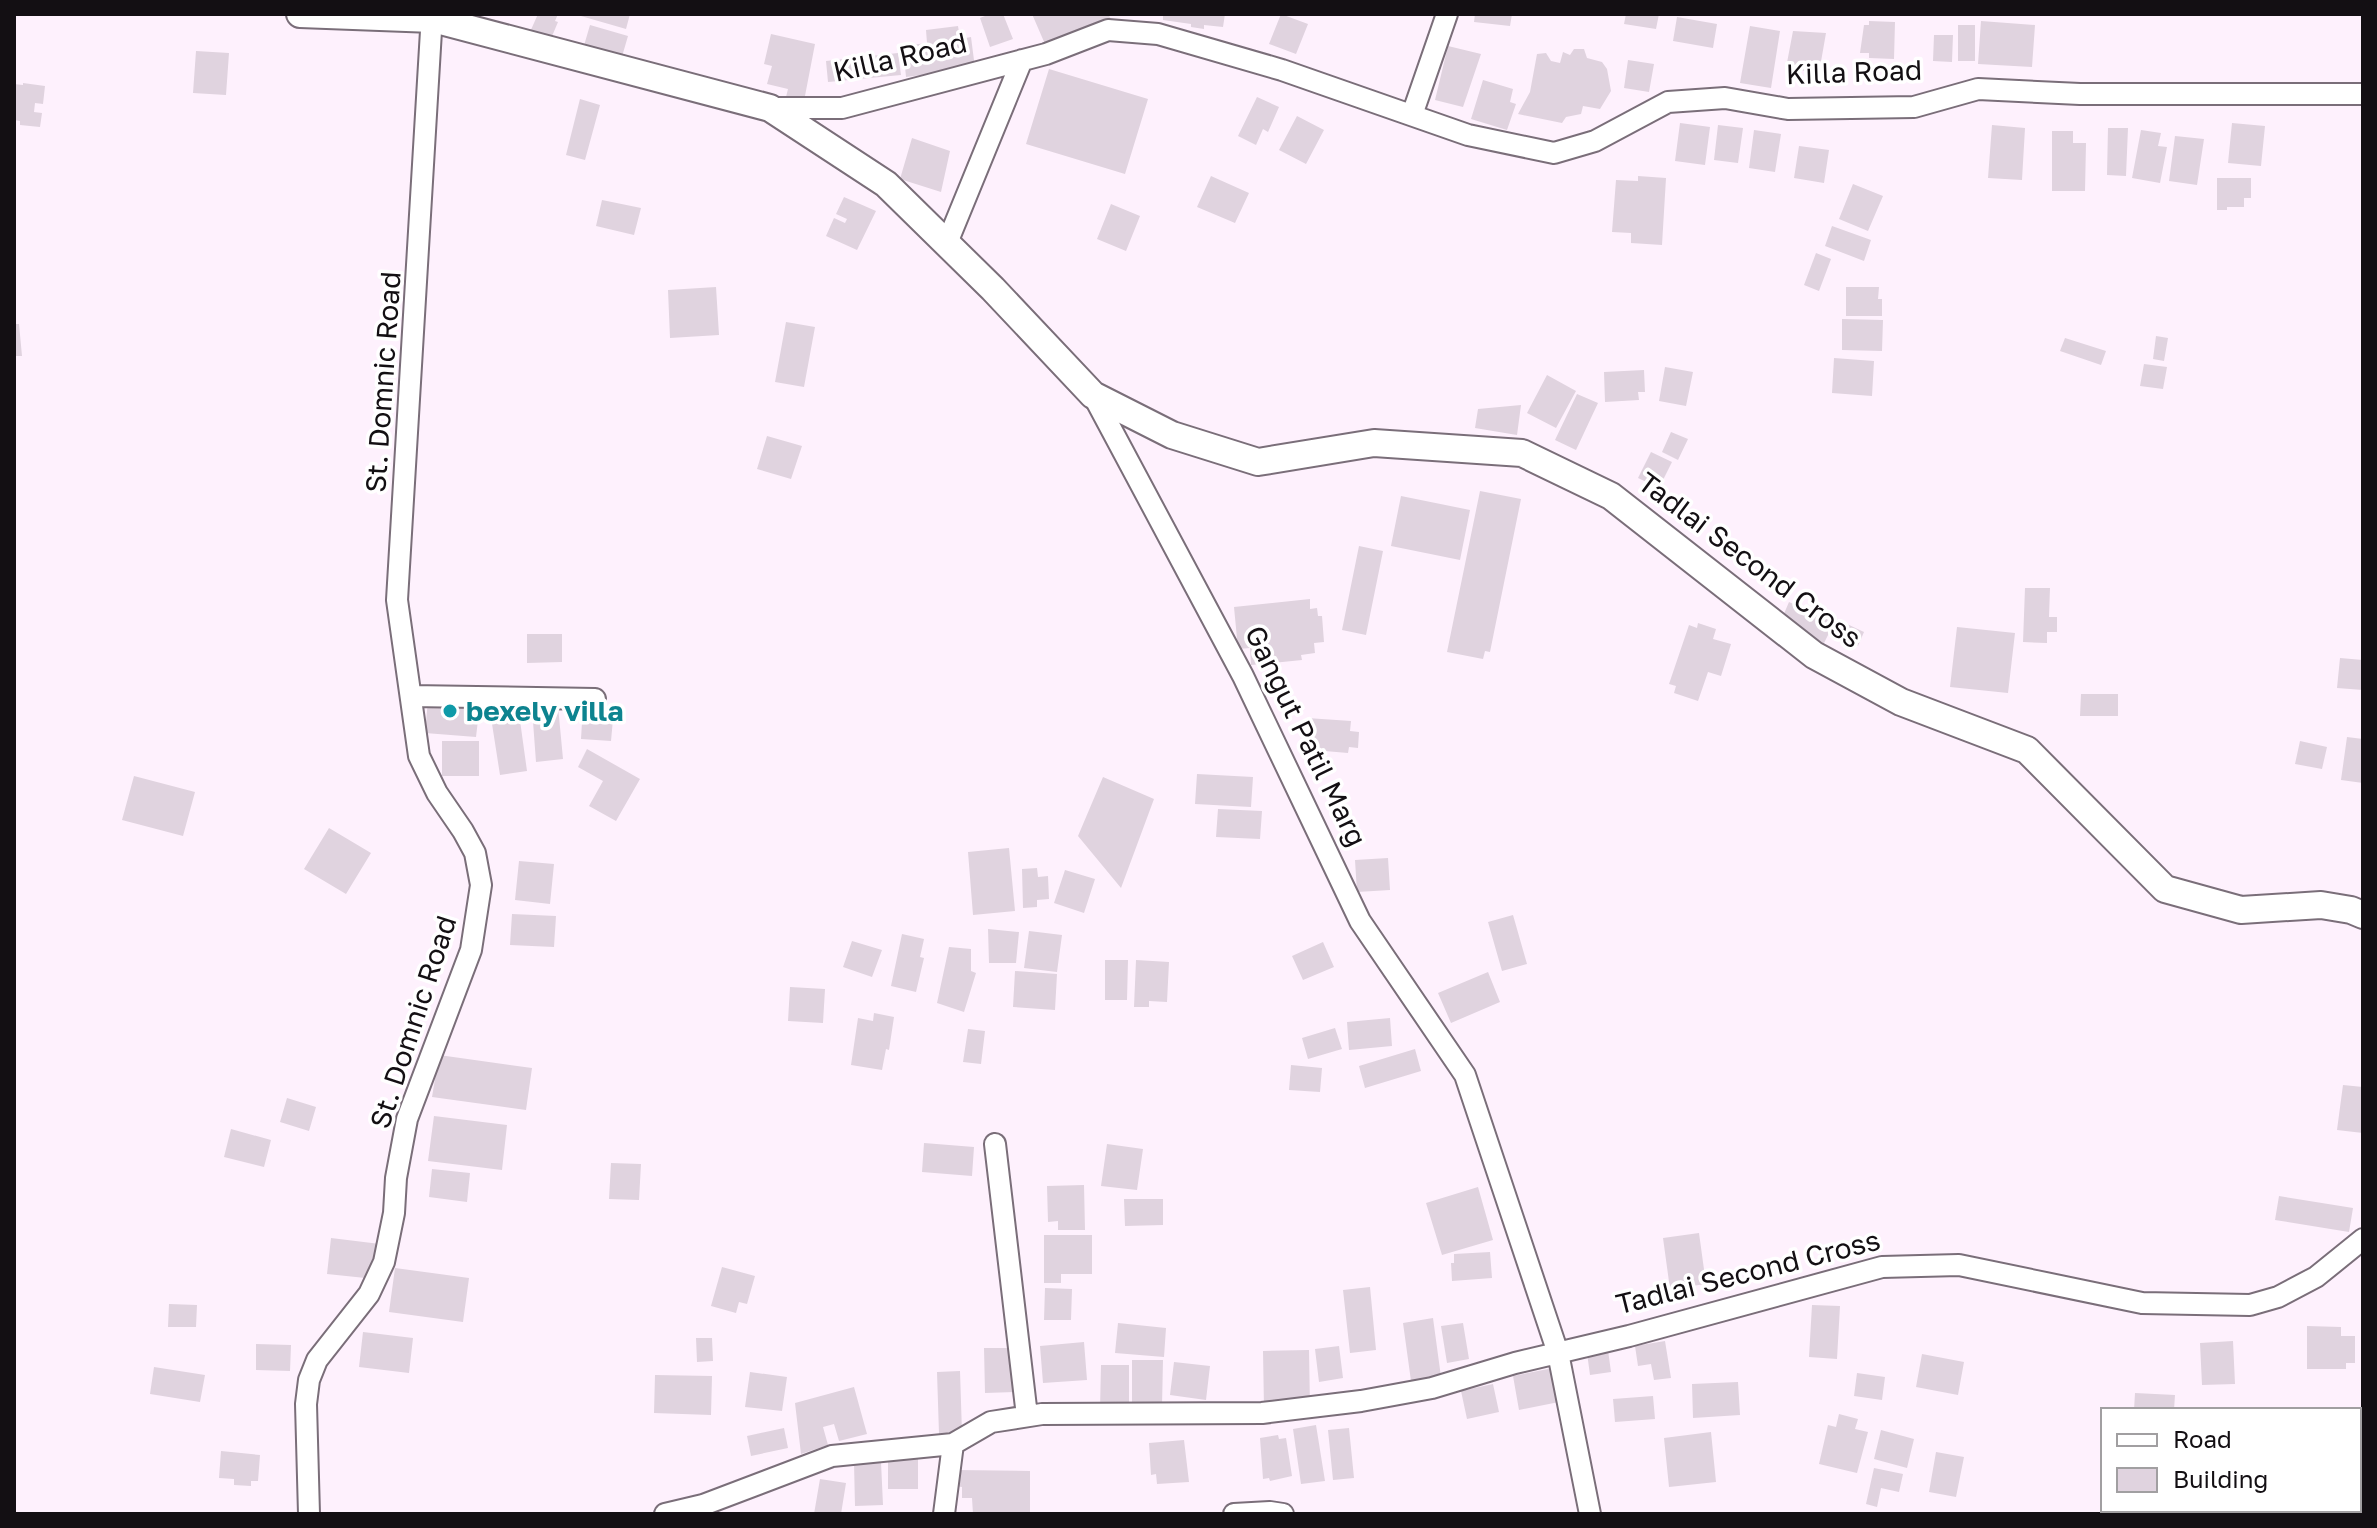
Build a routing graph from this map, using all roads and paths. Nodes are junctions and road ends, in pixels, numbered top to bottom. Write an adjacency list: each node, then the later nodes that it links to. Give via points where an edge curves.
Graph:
1 (300, 14): 3 (main road, Killa Road)
2 (1447, 14): 8 (street)
3 (433, 17): 7 (main road, Killa Road); 11 (street, St. Domnic Road, via 397,600)
4 (1127, 22): 5 (street, Killa Road); 8 (street, Killa Road)
5 (1022, 60): 7 (street, Killa Road, via 842,108); 9 (street)
6 (2363, 94): 8 (street, Killa Road, via 1978,89 1914,107 1788,109 1725,98 1668,102 1595,141 1554,153 1468,135)
7 (770, 108): 9 (main road, Gangut Patil Marg, via 886,184)
8 (1412, 115)
9 (947, 243): 10 (main road, Gangut Patil Marg)
10 (1093, 395): 13 (main road, Tadlai Second Cross, via 1172,435 1258,462 1374,443 1522,453 1611,496 1814,655 1901,702 2027,750 2165,889 2241,910 2321,905); 16 (street, Gangut Patil Marg, via 1243,676 1360,921 1465,1075)
11 (411, 696): 12 (street); 19 (street, St. Domnic Road, via 419,756 475,853 481,885 471,950 407,1119 384,1262 369,1294 317,1360 309,1380)
12 (595, 699)
13 (2363, 915)
14 (995, 1144): 17 (street)
15 (2363, 1239): 16 (street, Tadlai Second Cross, via 2316,1277 2250,1305 2142,1303 1959,1265 1882,1267)
16 (1558, 1353): 17 (street, Tadlai Second Cross, via 1432,1388 1276,1412); 24 (street, Gangut Patil Marg)
17 (1027, 1416): 18 (street, Tadlai Second Cross, via 991,1422)
18 (953, 1444): 20 (street, via 832,1456); 21 (street)
19 (309, 1514)
20 (665, 1514)
21 (944, 1514)
22 (1234, 1514): 23 (street)
23 (1283, 1514)
24 (1590, 1514)

